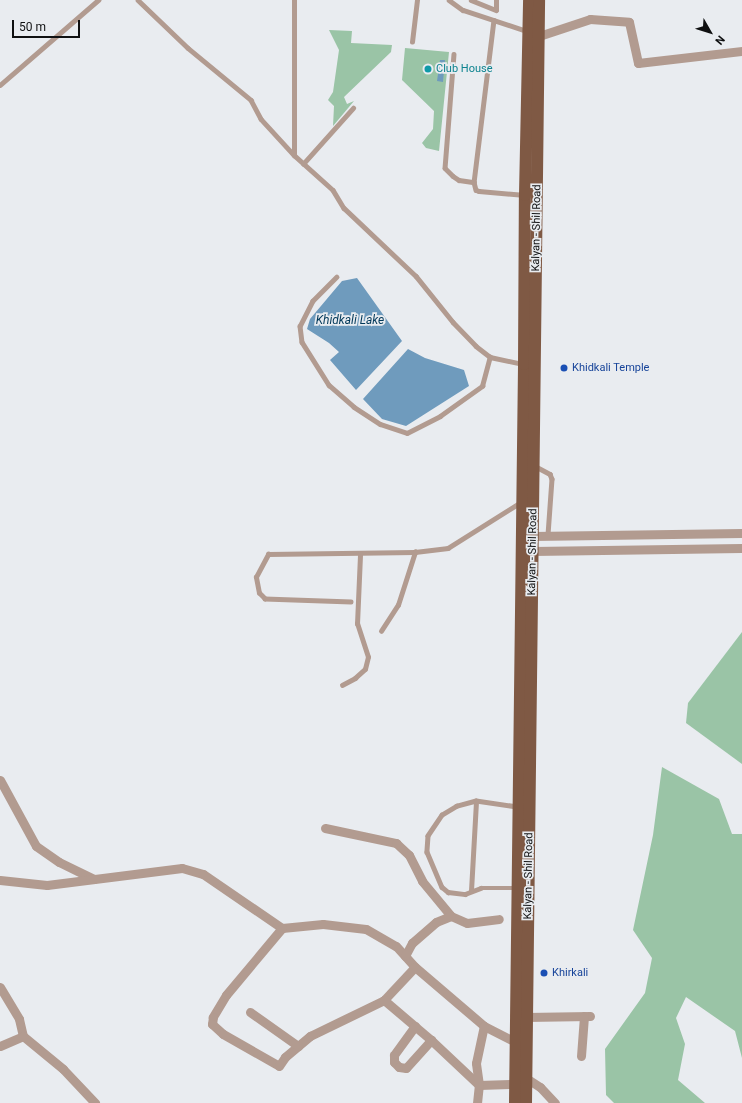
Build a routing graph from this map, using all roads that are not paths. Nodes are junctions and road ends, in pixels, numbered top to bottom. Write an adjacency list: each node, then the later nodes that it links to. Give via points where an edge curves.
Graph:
1 (98, 0): 15 (lane)
2 (138, 0): 17 (lane, via 188,48 251,100 261,119)
3 (294, 0): 17 (lane)
4 (417, 0): 12 (lane)
5 (449, 0): 10 (lane, via 463,10)
6 (471, 0): 7 (lane, via 496,10)
7 (496, 0)
8 (529, 0): 11 (main road, Kalyan - Shil Road)
9 (539, 0): 11 (main road, Kalyan - Shil Road)
10 (494, 20): 11 (lane); 19 (lane)
11 (533, 34): 13 (street, via 590,19 629,22 638,64); 20 (main road, Kalyan - Shil Road); 23 (main road, Kalyan - Shil Road)
12 (412, 42)
13 (742, 52)
14 (454, 54): 19 (lane, via 445,168 459,180)
15 (0, 85)
16 (353, 108): 18 (lane)
17 (294, 155): 18 (lane)
18 (303, 164): 22 (lane, via 333,190 344,208 416,276 453,322)
19 (474, 182): 20 (lane, via 479,192)
20 (525, 195): 23 (main road, Kalyan - Shil Road)
21 (337, 277): 22 (lane, via 313,301 300,326 302,342 329,385 354,407 380,424 407,432 440,416 482,386)
22 (490, 357): 23 (lane)
23 (530, 364): 24 (main road, Kalyan - Shil Road); 25 (main road, Kalyan - Shil Road)
24 (534, 466): 27 (lane, via 550,474 552,479); 28 (main road, Kalyan - Shil Road)
25 (523, 501): 31 (lane, via 448,548); 38 (main road, Kalyan - Shil Road)
26 (742, 532): 27 (street)
27 (548, 535): 28 (street)
28 (533, 536): 30 (main road, Kalyan - Shil Road)
29 (742, 548): 30 (street)
30 (533, 551): 52 (main road, Kalyan - Shil Road)
31 (415, 552): 32 (lane); 34 (lane, via 398,605)
32 (360, 554): 33 (lane, via 268,554 256,577 259,592 265,599); 35 (lane, via 357,624 368,657 365,668 355,678)
33 (351, 602)
34 (381, 631)
35 (342, 685)
36 (0, 780): 40 (street, via 36,846 59,862)
37 (476, 801): 38 (lane); 43 (lane); 43 (lane, via 457,806 442,815 428,836 427,852 442,887 448,892 465,894)
38 (519, 808): 42 (main road, Kalyan - Shil Road)
39 (325, 828): 44 (street, via 396,843 409,855 422,881)
40 (94, 879): 41 (street, via 46,885); 46 (street, via 182,868 203,874)
41 (0, 880)
42 (518, 888): 43 (lane, via 481,888); 57 (main road, Kalyan - Shil Road)
43 (471, 891)
44 (451, 916): 45 (street, via 467,923); 47 (street, via 436,922 412,943)
45 (499, 919)
46 (282, 928): 47 (street, via 323,924 366,929 396,946); 59 (street, via 226,995 213,1017 212,1024 223,1034 279,1066)
47 (405, 956): 48 (street)
48 (415, 967): 50 (street); 54 (street)
49 (0, 987): 55 (street, via 19,1019)
50 (384, 1000): 53 (street); 59 (street, via 310,1036)
51 (250, 1012): 59 (street)
52 (526, 1017): 57 (main road, Kalyan - Shil Road); 60 (street, via 587,1016)
53 (416, 1026): 56 (street); 56 (street, via 394,1055 394,1062 399,1067 406,1068)
54 (484, 1026): 57 (street); 63 (street, via 476,1063)
55 (23, 1036): 58 (street); 64 (street, via 63,1070)
56 (432, 1040): 63 (street)
57 (522, 1043): 61 (main road, Kalyan - Shil Road); 62 (main road, Kalyan - Shil Road)
58 (0, 1046)
59 (298, 1046)
60 (582, 1056)
61 (526, 1078): 67 (main road, Kalyan - Shil Road); 68 (street, via 540,1086)
62 (515, 1084): 63 (street); 66 (main road, Kalyan - Shil Road)
63 (479, 1085): 65 (street)
64 (95, 1103)
65 (477, 1103)
66 (515, 1103)
67 (526, 1103)
68 (555, 1103)

